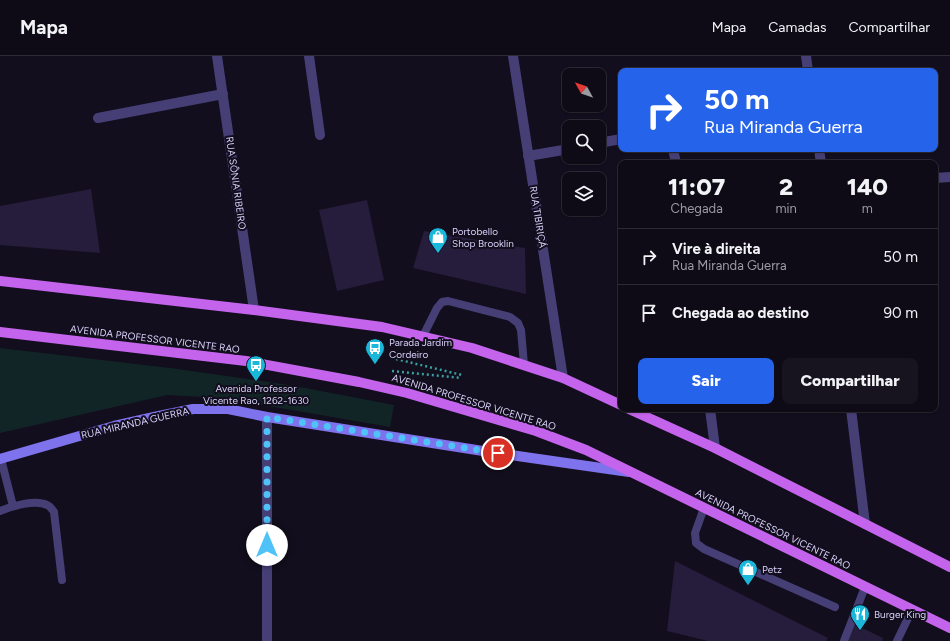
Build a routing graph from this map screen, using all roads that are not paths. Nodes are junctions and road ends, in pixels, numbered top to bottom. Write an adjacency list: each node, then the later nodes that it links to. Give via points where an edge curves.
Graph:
1 (217, 56): 6 (street, RUA SÔNIA RIBEIRO)
2 (309, 56): 8 (street)
3 (513, 56): 12 (street, RUA TIBIRIÇÁ)
4 (806, 56): 5 (street)
5 (808, 68)
6 (223, 94): 7 (street); 16 (street, RUA SÔNIA RIBEIRO)
7 (98, 118)
8 (320, 135)
9 (618, 140): 10 (street)
10 (606, 142)
11 (562, 150): 12 (street)
12 (528, 156): 20 (street, RUA TIBIRIÇÁ)
13 (950, 177): 14 (street)
14 (938, 178)
15 (0, 281): 16 (main road)
16 (254, 310): 18 (main road, via 382,327)
17 (0, 332): 28 (main road, AVENIDA PROFESSOR VICENTE RAO, via 246,361 370,384 536,431 586,450)
18 (423, 336): 19 (main road); 19 (lane, via 442,302 448,301 510,317 518,323 521,330)
19 (524, 365): 20 (main road)
20 (563, 378): 21 (main road)
21 (618, 404)
22 (636, 412): 26 (main road)
23 (710, 412): 26 (street)
24 (851, 412): 32 (street)
25 (267, 417): 27 (street, RUA MIRANDA GUERRA, via 228,409 193,409 114,426); 28 (street, RUA MIRANDA GUERRA); 39 (street)
26 (715, 448): 32 (main road)
27 (0, 459): 29 (lane)
28 (629, 472): 30 (main road, AVENIDA PROFESSOR VICENTE RAO)
29 (13, 506): 31 (lane); 34 (lane, via 40,503 49,505 54,512)
30 (704, 508): 35 (main road, AVENIDA PROFESSOR VICENTE RAO); 36 (lane, via 695,533 696,543 704,549)
31 (0, 511)
32 (865, 524): 33 (main road)
33 (950, 567)
34 (62, 580)
35 (865, 587): 37 (main road, AVENIDA PROFESSOR VICENTE RAO); 40 (lane)
36 (835, 607)
37 (912, 610): 38 (main road, AVENIDA PROFESSOR VICENTE RAO); 41 (lane)
38 (950, 628)
39 (267, 641)
40 (844, 641)
41 (897, 641)

